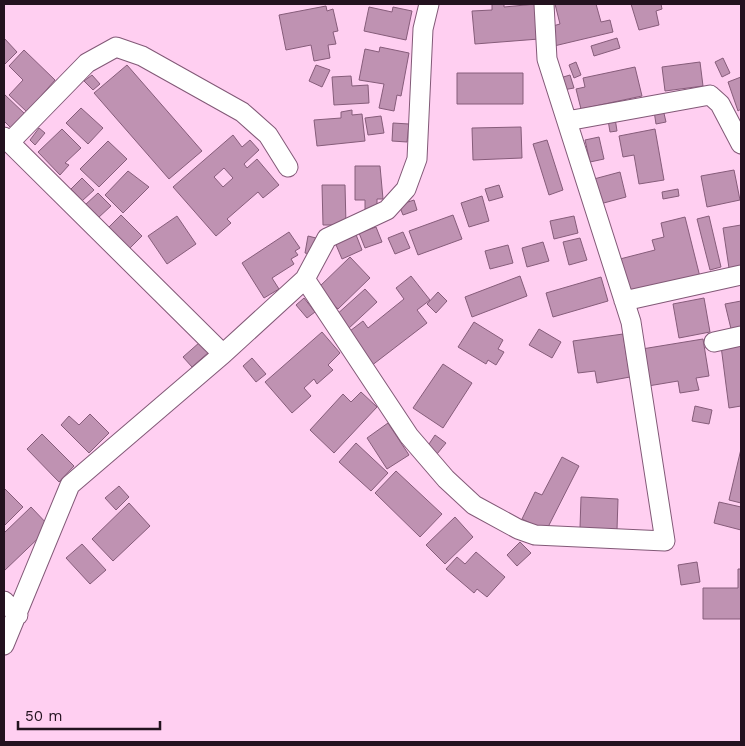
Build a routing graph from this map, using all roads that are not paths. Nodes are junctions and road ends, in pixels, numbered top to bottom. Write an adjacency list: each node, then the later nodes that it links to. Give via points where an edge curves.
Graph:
1 (429, 4): 8 (street, via 424,29 417,159 406,190 387,210 327,238)
2 (544, 4): 3 (street, via 547,59)
3 (567, 122): 5 (street, via 710,95 720,104); 9 (street)
4 (6, 140): 6 (street, via 87,63 116,47 142,56 242,112 268,135); 12 (street)
5 (741, 144)
6 (288, 167)
7 (741, 275): 9 (street)
8 (305, 279): 9 (street, via 409,436 446,479 474,505 535,535 665,540 631,322); 12 (street)
9 (624, 301)
10 (741, 336): 11 (street)
11 (714, 342)
12 (223, 354): 14 (street, via 70,485)
13 (4, 601): 14 (street)
14 (18, 615): 15 (street)
15 (4, 645)

